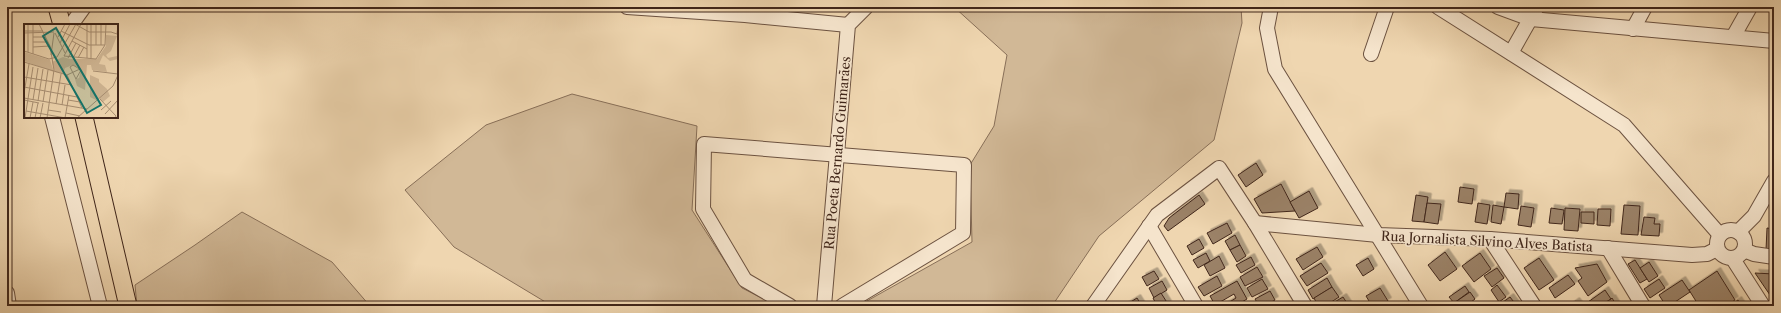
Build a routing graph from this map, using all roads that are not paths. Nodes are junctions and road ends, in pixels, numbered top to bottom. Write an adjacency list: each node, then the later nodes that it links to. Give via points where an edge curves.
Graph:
1 (57, 7): 14 (main road)
2 (84, 7): 15 (street)
3 (627, 7): 4 (street)
4 (631, 7): 12 (street)
5 (866, 7): 16 (street)
6 (1271, 7): 29 (street, via 1267,28 1275,69)
7 (1387, 7): 21 (street)
8 (1438, 7): 20 (street)
9 (1498, 7): 13 (street)
10 (1645, 7): 17 (street)
11 (1750, 7): 18 (street)
12 (748, 11): 16 (street)
13 (1534, 13): 17 (street); 20 (street)
14 (62, 24)
15 (72, 24)
16 (848, 25): 24 (street, Rua Poeta Bernardo Guimarães)
17 (1633, 29): 18 (street)
18 (1733, 37): 19 (street)
19 (1774, 41)
20 (1511, 53): 30 (street, via 1624,124)
21 (1371, 54)
22 (52, 118): 39 (street)
23 (84, 118): 40 (main road)
24 (836, 154): 41 (street, via 704,144 703,209 745,280); 42 (street, Rua Poeta Bernardo Guimarães); 43 (street, via 964,165 963,233)
25 (1774, 181): 28 (street, via 1754,216)
26 (1255, 224): 27 (street, via 1218,168 1157,215); 29 (street, Rua Jornalista Silvino Alves Batista); 46 (street)
27 (1149, 226): 44 (street); 45 (street)
28 (1738, 232): 30 (street, via 1729,230); 34 (street, via 1744,240)
29 (1378, 235): 31 (street, Rua Jornalista Silvino Alves Batista); 47 (street)
30 (1720, 235): 33 (street)
31 (1490, 239): 32 (street, Rua Jornalista Silvino Alves Batista); 48 (street)
32 (1608, 248): 33 (street, Rua Jornalista Silvino Alves Batista, via 1692,255 1707,254); 49 (street)
33 (1717, 249): 36 (street, via 1723,257)
34 (1744, 250): 35 (street); 36 (street)
35 (1774, 257)
36 (1733, 259): 50 (street)
37 (7, 293): 38 (street)
38 (9, 306)
39 (100, 306)
40 (128, 306)
41 (790, 306)
42 (824, 306)
43 (842, 306)
44 (1093, 306)
45 (1196, 306)
46 (1305, 306)
47 (1421, 306)
48 (1534, 306)
49 (1643, 306)
50 (1763, 306)

